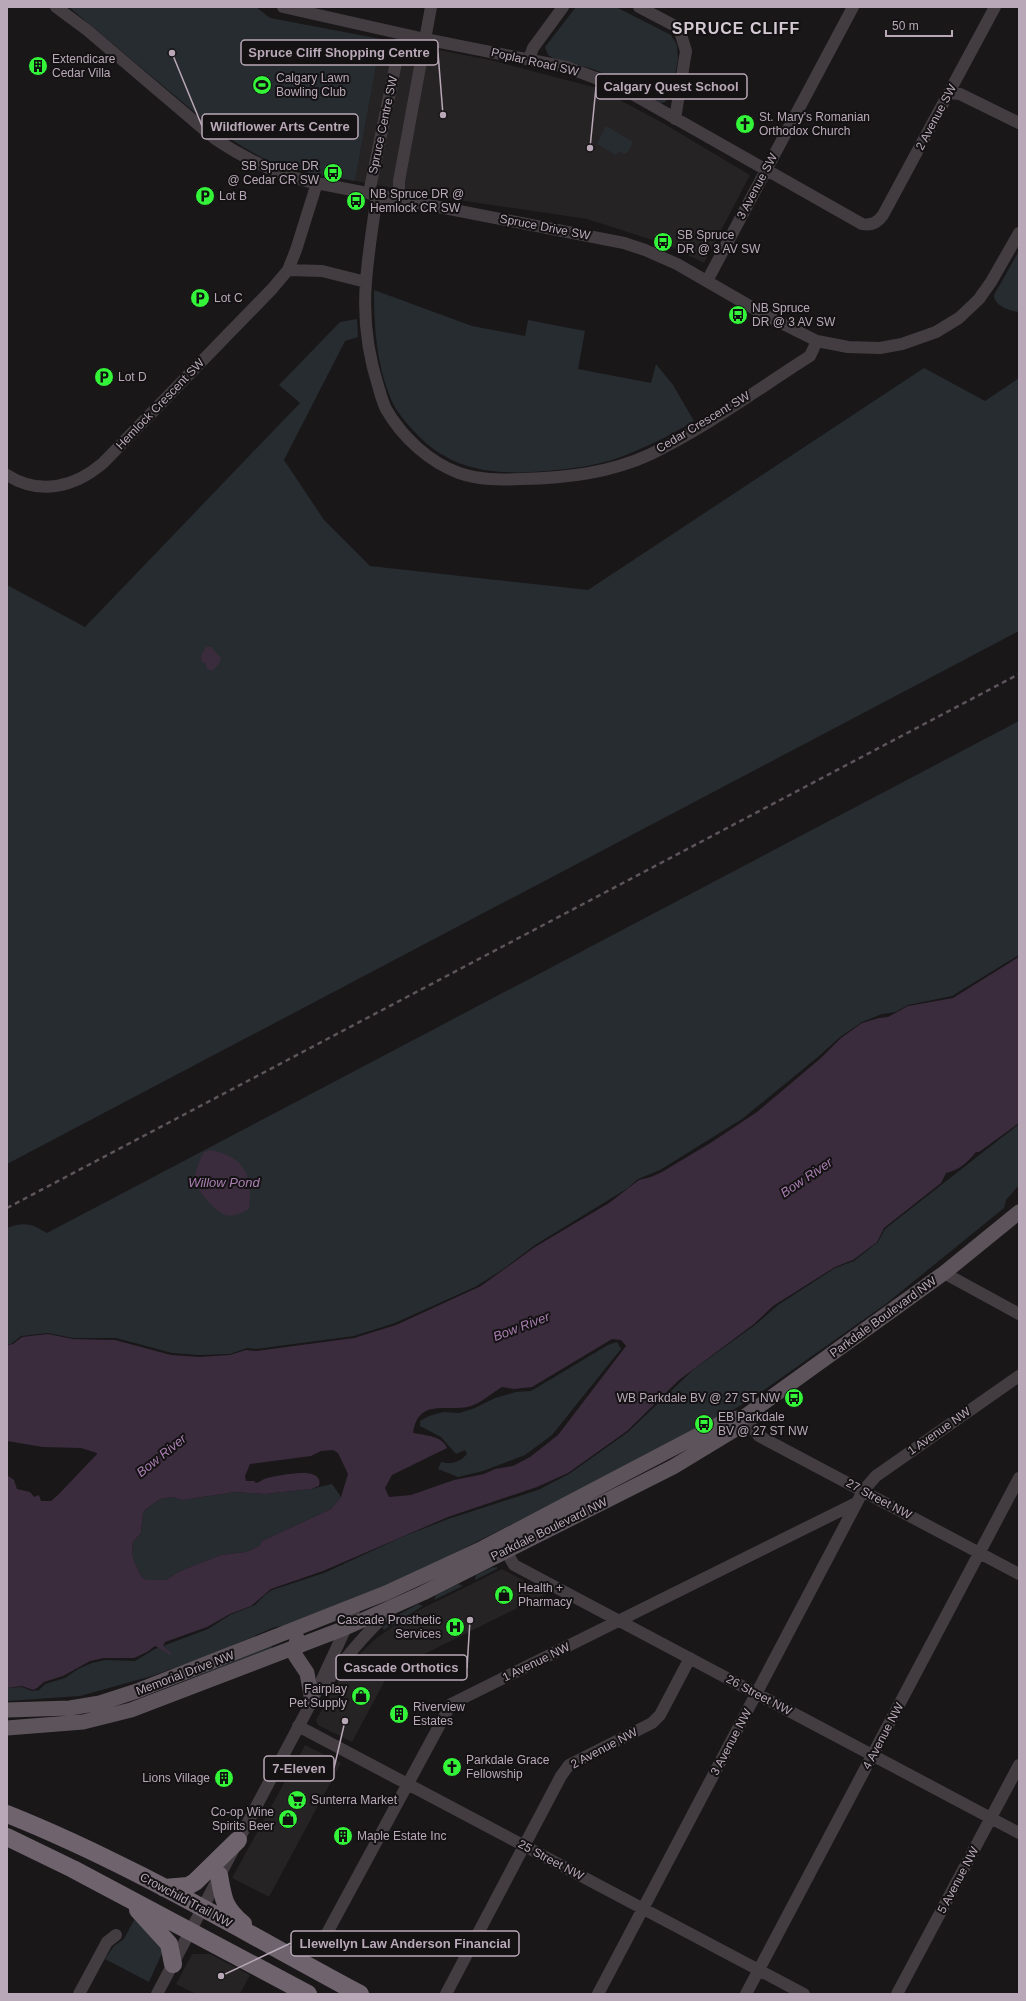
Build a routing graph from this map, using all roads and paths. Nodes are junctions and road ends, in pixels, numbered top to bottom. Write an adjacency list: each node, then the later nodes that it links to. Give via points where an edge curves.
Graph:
1 (56, 7): 15 (street, Spruce Drive SW, via 87,30 189,118 234,152 262,166)
2 (283, 7): 8 (street, Poplar Road SW)
3 (431, 7): 9 (street, Spruce Centre SW)
4 (563, 7): 10 (street, via 533,48)
5 (639, 7): 12 (street, via 679,28 686,51)
6 (853, 7): 14 (street, 3 Avenue SW)
7 (995, 7): 11 (street, 2 Avenue SW)
8 (402, 34): 9 (street, Poplar Road SW); 16 (street, Spruce Centre SW)
9 (425, 39): 10 (street, Poplar Road SW); 17 (street, Spruce Centre SW, via 399,181)
10 (529, 59): 12 (street, Poplar Road SW, via 566,67 620,87)
11 (949, 93): 13 (street, via 960,94); 18 (street, 2 Avenue SW, via 883,215)
12 (675, 119): 14 (street, Poplar Road SW)
13 (1019, 123)
14 (767, 171): 18 (street, Poplar Road SW, via 862,224); 21 (street, 3 Avenue SW)
15 (317, 183): 16 (street, Spruce Drive SW); 20 (street, Hemlock Crescent SW)
16 (373, 194): 17 (street, Spruce Drive SW); 22 (street, Cedar Crescent SW)
17 (399, 199): 21 (street, Spruce Drive SW, via 624,243 677,264)
18 (873, 223)
19 (1019, 233): 23 (street, Spruce Drive SW, via 979,299 959,318 936,332 902,344 880,348 848,347)
20 (288, 270): 22 (street, via 322,271); 24 (street, Hemlock Crescent SW, via 91,473 71,483 45,487 18,481)
21 (707, 281): 23 (street, Spruce Drive SW)
22 (366, 282): 23 (street, Cedar Crescent SW, via 366,323 372,368 386,408 409,440 433,460 459,473 476,477 508,480 582,476 614,468 650,454 696,430 810,356)
23 (817, 341)
24 (7, 475)
25 (1019, 1212): 26 (main road, Parkdale Boulevard NW)
26 (944, 1273): 27 (street); 29 (main road, Parkdale Boulevard NW)
27 (1019, 1314)
28 (1019, 1376): 31 (street, 1 Avenue NW, via 876,1476)
29 (744, 1417): 31 (street, 27 Street NW, via 759,1436); 33 (main road, Parkdale Boulevard NW, via 734,1430 700,1452); 36 (main road, Parkdale Boulevard NW, via 727,1420 483,1548)
30 (1019, 1478): 34 (street, 4 Avenue NW)
31 (863, 1491): 32 (street, 3 Avenue NW); 34 (street, 27 Street NW)
32 (856, 1503): 38 (street, 1 Avenue NW); 45 (street, 3 Avenue NW)
33 (506, 1551): 37 (main road, Parkdale Boulevard NW); 38 (street, 26 Street NW, via 514,1565)
34 (980, 1553): 35 (street, 27 Street NW); 50 (street, 4 Avenue NW)
35 (1019, 1574)
36 (356, 1606): 39 (main road, Memorial Drive NW); 40 (street)
37 (396, 1606): 40 (main road, Parkdale Boulevard NW); 46 (street, via 359,1642)
38 (618, 1620): 43 (street, 26 Street NW); 52 (street, 1 Avenue NW, via 451,1704)
39 (306, 1626): 41 (main road, via 297,1638); 47 (main road, Memorial Drive NW, via 100,1703 70,1708)
40 (345, 1628): 41 (main road, Memorial Drive NW); 46 (street)
41 (295, 1647): 42 (main road, Memorial Drive NW); 44 (main road)
42 (272, 1656): 44 (main road); 49 (main road, Memorial Drive NW, via 179,1693 110,1716 83,1722)
43 (690, 1658): 45 (street, 26 Street NW); 58 (street, 2 Avenue NW, via 660,1715 652,1723 569,1765)
44 (299, 1663): 46 (main road, via 306,1673)
45 (756, 1694): 50 (street, 26 Street NW); 63 (street, 3 Avenue NW)
46 (312, 1700): 48 (street)
47 (7, 1710)
48 (298, 1726): 52 (street, 25 Street NW); 57 (street)
49 (7, 1728)
50 (873, 1756): 54 (street, 26 Street NW); 69 (street, 4 Avenue NW)
51 (1019, 1765): 54 (street, 5 Avenue NW)
52 (407, 1784): 58 (street, 25 Street NW); 65 (street, 1 Avenue NW)
53 (7, 1814): 60 (highway, Crowchild Trail NW, via 77,1844)
54 (991, 1818): 55 (street, 26 Street NW); 78 (street, 5 Avenue NW)
55 (1019, 1833)
56 (7, 1837): 61 (highway, via 47,1855)
57 (238, 1840): 59 (street); 60 (highway, via 195,1882 188,1886)
58 (524, 1846): 63 (street, 25 Street NW); 74 (street, 2 Avenue NW)
59 (219, 1875): 62 (street); 67 (highway, via 222,1896 228,1910)
60 (164, 1888): 62 (highway, Crowchild Trail NW)
61 (128, 1899): 64 (highway); 68 (highway, via 169,1944)
62 (202, 1908): 64 (street); 67 (highway, Crowchild Trail NW)
63 (643, 1909): 69 (street, 25 Street NW); 75 (street, 3 Avenue NW)
64 (190, 1931): 68 (street); 72 (highway)
65 (326, 1935)
66 (116, 1936): 70 (street, via 107,1942)
67 (274, 1947): 73 (highway, Crowchild Trail NW)
68 (173, 1964): 71 (street)
69 (759, 1970): 76 (street, 4 Avenue NW); 77 (street, 25 Street NW)
70 (79, 1994)
71 (157, 1994)
72 (308, 1994)
73 (360, 1994)
74 (446, 1994)
75 (598, 1994)
76 (746, 1994)
77 (804, 1994)
78 (897, 1994)

